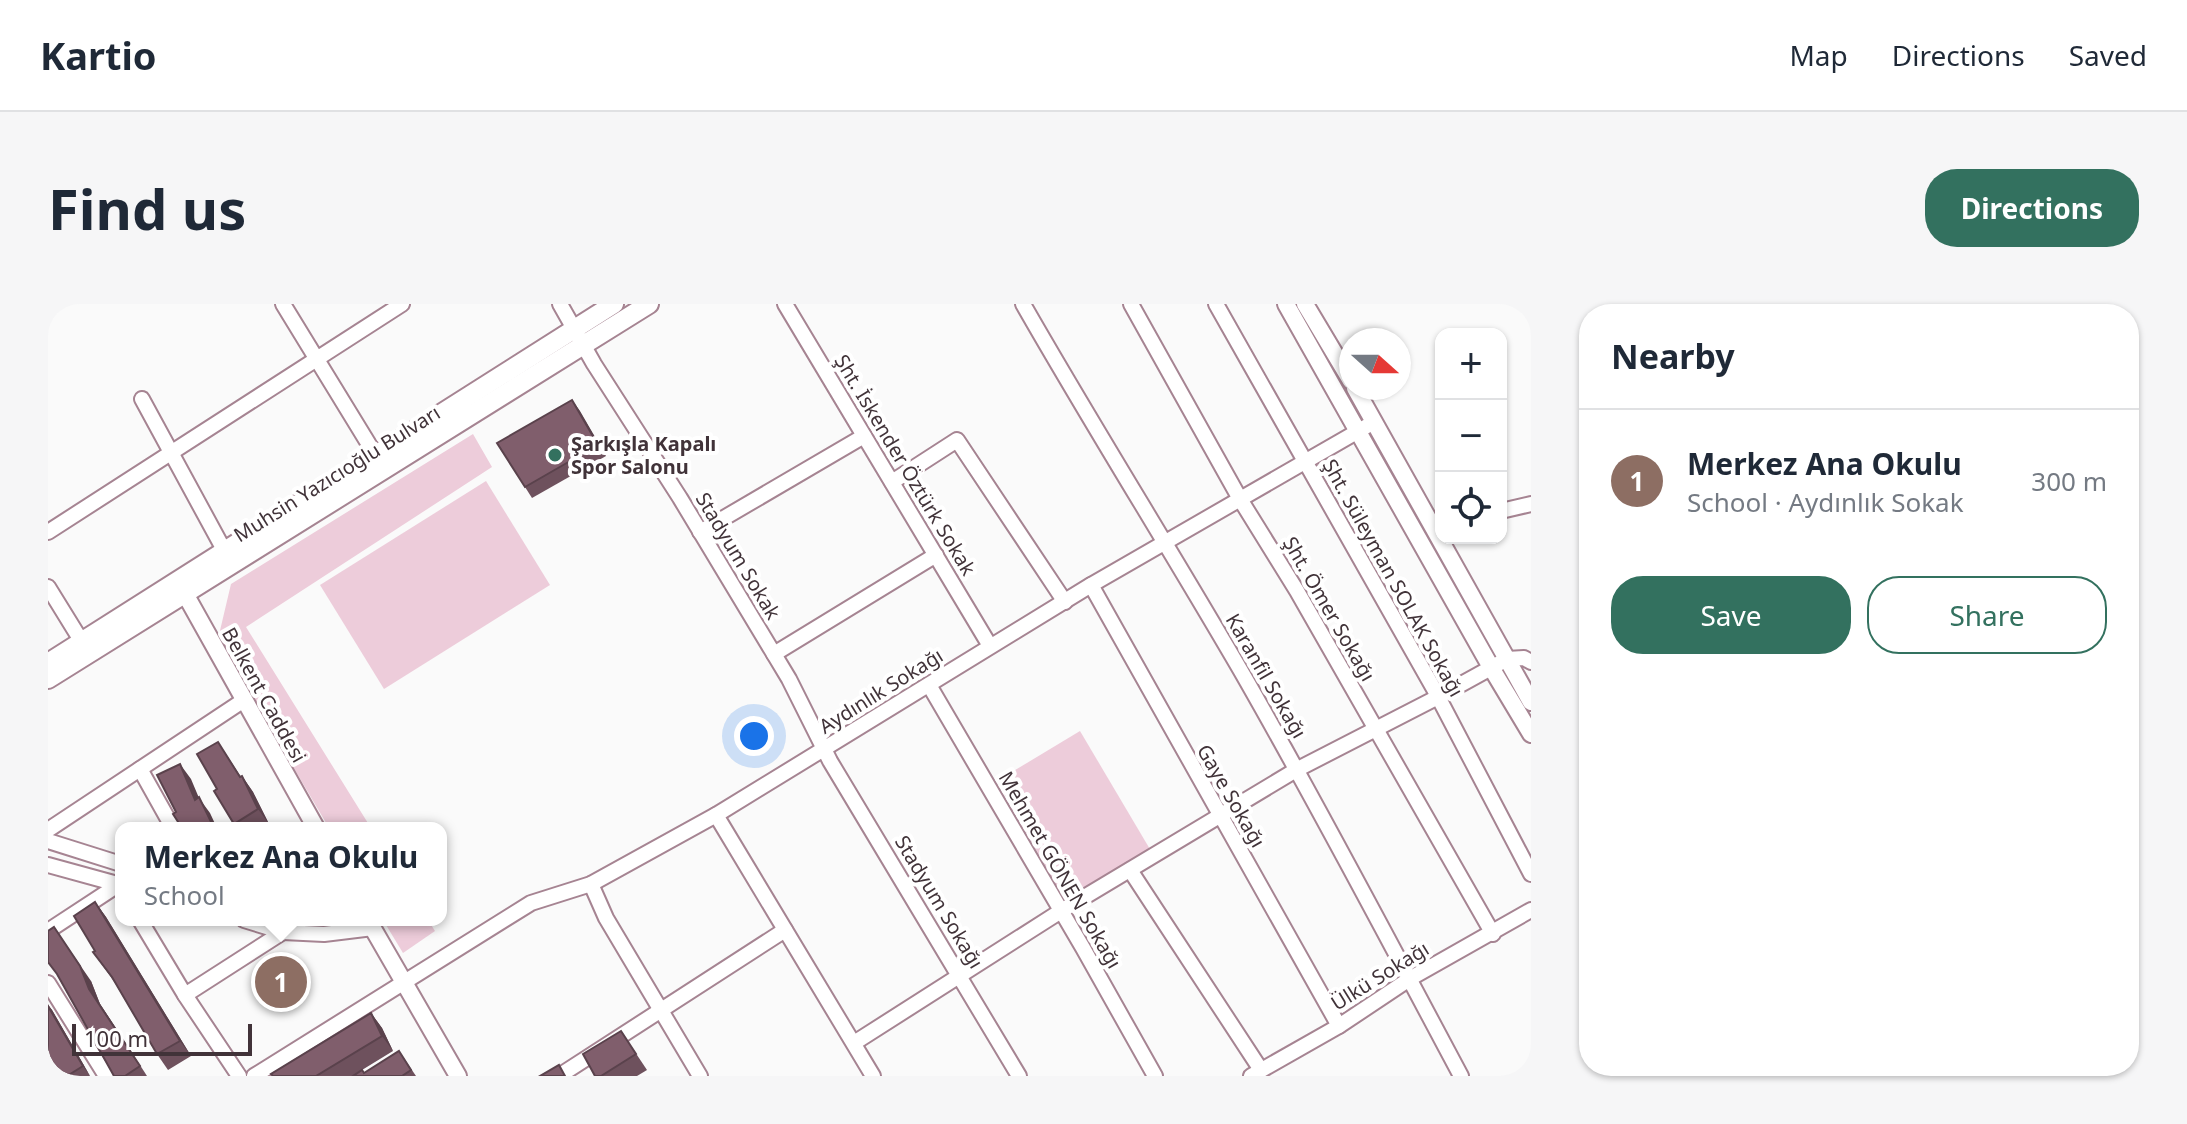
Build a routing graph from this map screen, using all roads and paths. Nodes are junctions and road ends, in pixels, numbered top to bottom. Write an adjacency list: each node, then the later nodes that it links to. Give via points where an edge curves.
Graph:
1 (283, 304): 14 (street)
2 (402, 304): 14 (street)
3 (560, 304): 12 (street, Stadyum Sokak)
4 (614, 304): 12 (main road, Muhsin Yazıcıoğlu Bulvarı)
5 (649, 304): 13 (main road, Muhsin Yazıcıoğlu Bulvarı)
6 (785, 304): 20 (street, Şht. İskender Öztürk Sokak)
7 (1023, 304): 31 (street, Karanfil Sokağı)
8 (1131, 304): 25 (street, Şht. Ömer Sokağı)
9 (1216, 304): 23 (street, Şht. Süleyman SOLAK Sokağı)
10 (1286, 304): 19 (street)
11 (1305, 304): 15 (street)
12 (574, 329): 13 (street, Stadyum Sokak); 22 (main road, Muhsin Yazıcıoğlu Bulvarı)
13 (584, 346): 30 (street, Stadyum Sokak); 37 (main road, Muhsin Yazıcıoğlu Bulvarı)
14 (314, 359): 21 (street); 22 (street)
15 (1339, 361)
16 (142, 399): 21 (street)
17 (1362, 400): 18 (street)
18 (1374, 422): 19 (street, Aydınlık Sokağı); 28 (street)
19 (1358, 432): 23 (street, Aydınlık Sokağı); 44 (street)
20 (864, 436): 24 (street, Şht. İskender Öztürk Sokak); 30 (street)
21 (173, 451): 29 (street); 33 (street)
22 (376, 456): 33 (main road, Muhsin Yazıcıoğlu Bulvarı)
23 (1306, 463): 25 (street, Aydınlık Sokağı); 47 (street, Şht. Süleyman SOLAK Sokağı)
24 (892, 482): 34 (street, Şht. İskender Öztürk Sokak); 38 (street, via 957,440)
25 (1240, 499): 31 (street, Aydınlık Sokağı); 50 (street, Şht. Ömer Sokağı)
26 (1531, 504): 27 (street)
27 (1507, 510)
28 (1435, 518)
29 (48, 532)
30 (700, 532): 41 (street, Stadyum Sokak)
31 (1166, 543): 35 (street, Aydınlık Sokağı); 54 (street, Karanfil Sokağı)
32 (1451, 544): 42 (street)
33 (224, 550): 37 (main road, Muhsin Yazıcıoğlu Bulvarı)
34 (936, 555): 40 (street, Şht. İskender Öztürk Sokak); 41 (street)
35 (1091, 585): 38 (street, Aydınlık Sokağı); 56 (street, Gaye Sokağı)
36 (48, 587): 39 (street)
37 (182, 588): 39 (main road, Muhsin Yazıcıoğlu Bulvarı); 45 (main road, Muhsin Yazıcıoğlu Bulvarı); 48 (street, Belkent Caddesi)
38 (1065, 602): 40 (street, Aydınlık Sokağı)
39 (82, 642): 43 (main road, Muhsin Yazıcıoğlu Bulvarı)
40 (990, 646): 46 (street, Aydınlık Sokağı)
41 (774, 654): 52 (street, Stadyum Sokak)
42 (1523, 658): 44 (street); 49 (street)
43 (48, 663)
44 (1492, 669): 47 (street); 51 (street)
45 (48, 679)
46 (929, 685): 52 (street, Aydınlık Sokağı); 69 (street, Mehmet GÖNEN Sokağı)
47 (1438, 697): 50 (street); 64 (street, Şht. Süleyman SOLAK Sokağı)
48 (244, 700): 53 (street); 58 (street, Belkent Caddesi)
49 (1531, 702)
50 (1376, 728): 54 (street); 77 (street, Şht. Ömer Sokağı)
51 (1531, 734)
52 (825, 749): 55 (street, Aydınlık Sokağı); 78 (street, Stadyum Sokağı)
53 (140, 769): 57 (street); 59 (street)
54 (1296, 770): 56 (street); 79 (street, Karanfil Sokağı)
55 (716, 815): 65 (street, Aydınlık Sokağı); 74 (street)
56 (1220, 815): 63 (street); 84 (street, Gaye Sokağı)
57 (170, 822)
58 (309, 822)
59 (48, 830)
60 (48, 841): 61 (street)
61 (115, 863)
62 (48, 865): 66 (street)
63 (1130, 870): 69 (street); 86 (street)
64 (1531, 874)
65 (591, 884): 81 (street, Aydınlık Sokağı, via 531,903); 83 (street)
66 (115, 885)
67 (115, 889): 75 (street)
68 (1531, 910): 77 (street, Ülkü Sokağı)
69 (1061, 911): 78 (street); 95 (street, Mehmet GÖNEN Sokağı)
70 (144, 926): 82 (street)
71 (264, 926): 76 (street)
72 (362, 926): 76 (street, via 324,934)
73 (372, 926): 81 (street)
74 (785, 930): 83 (street); 85 (street)
75 (48, 931)
76 (283, 932): 82 (street)
77 (1493, 934): 79 (street, Ülkü Sokağı)
78 (959, 975): 85 (street); 94 (street, Stadyum Sokağı)
79 (1411, 978): 84 (street, Ülkü Sokağı); 96 (street, Karanfil Sokağı)
80 (48, 983): 87 (street)
81 (404, 983): 89 (street, Aydınlık Sokağı); 90 (street)
82 (185, 995): 88 (street)
83 (660, 1009): 91 (street); 92 (street)
84 (1339, 1026): 86 (street, Ülkü Sokağı)
85 (854, 1043): 93 (street)
86 (1256, 1073)
87 (106, 1076)
88 (239, 1076)
89 (254, 1076)
90 (458, 1076)
91 (559, 1076)
92 (700, 1076)
93 (873, 1076)
94 (1019, 1076)
95 (1155, 1076)
96 (1460, 1076)

